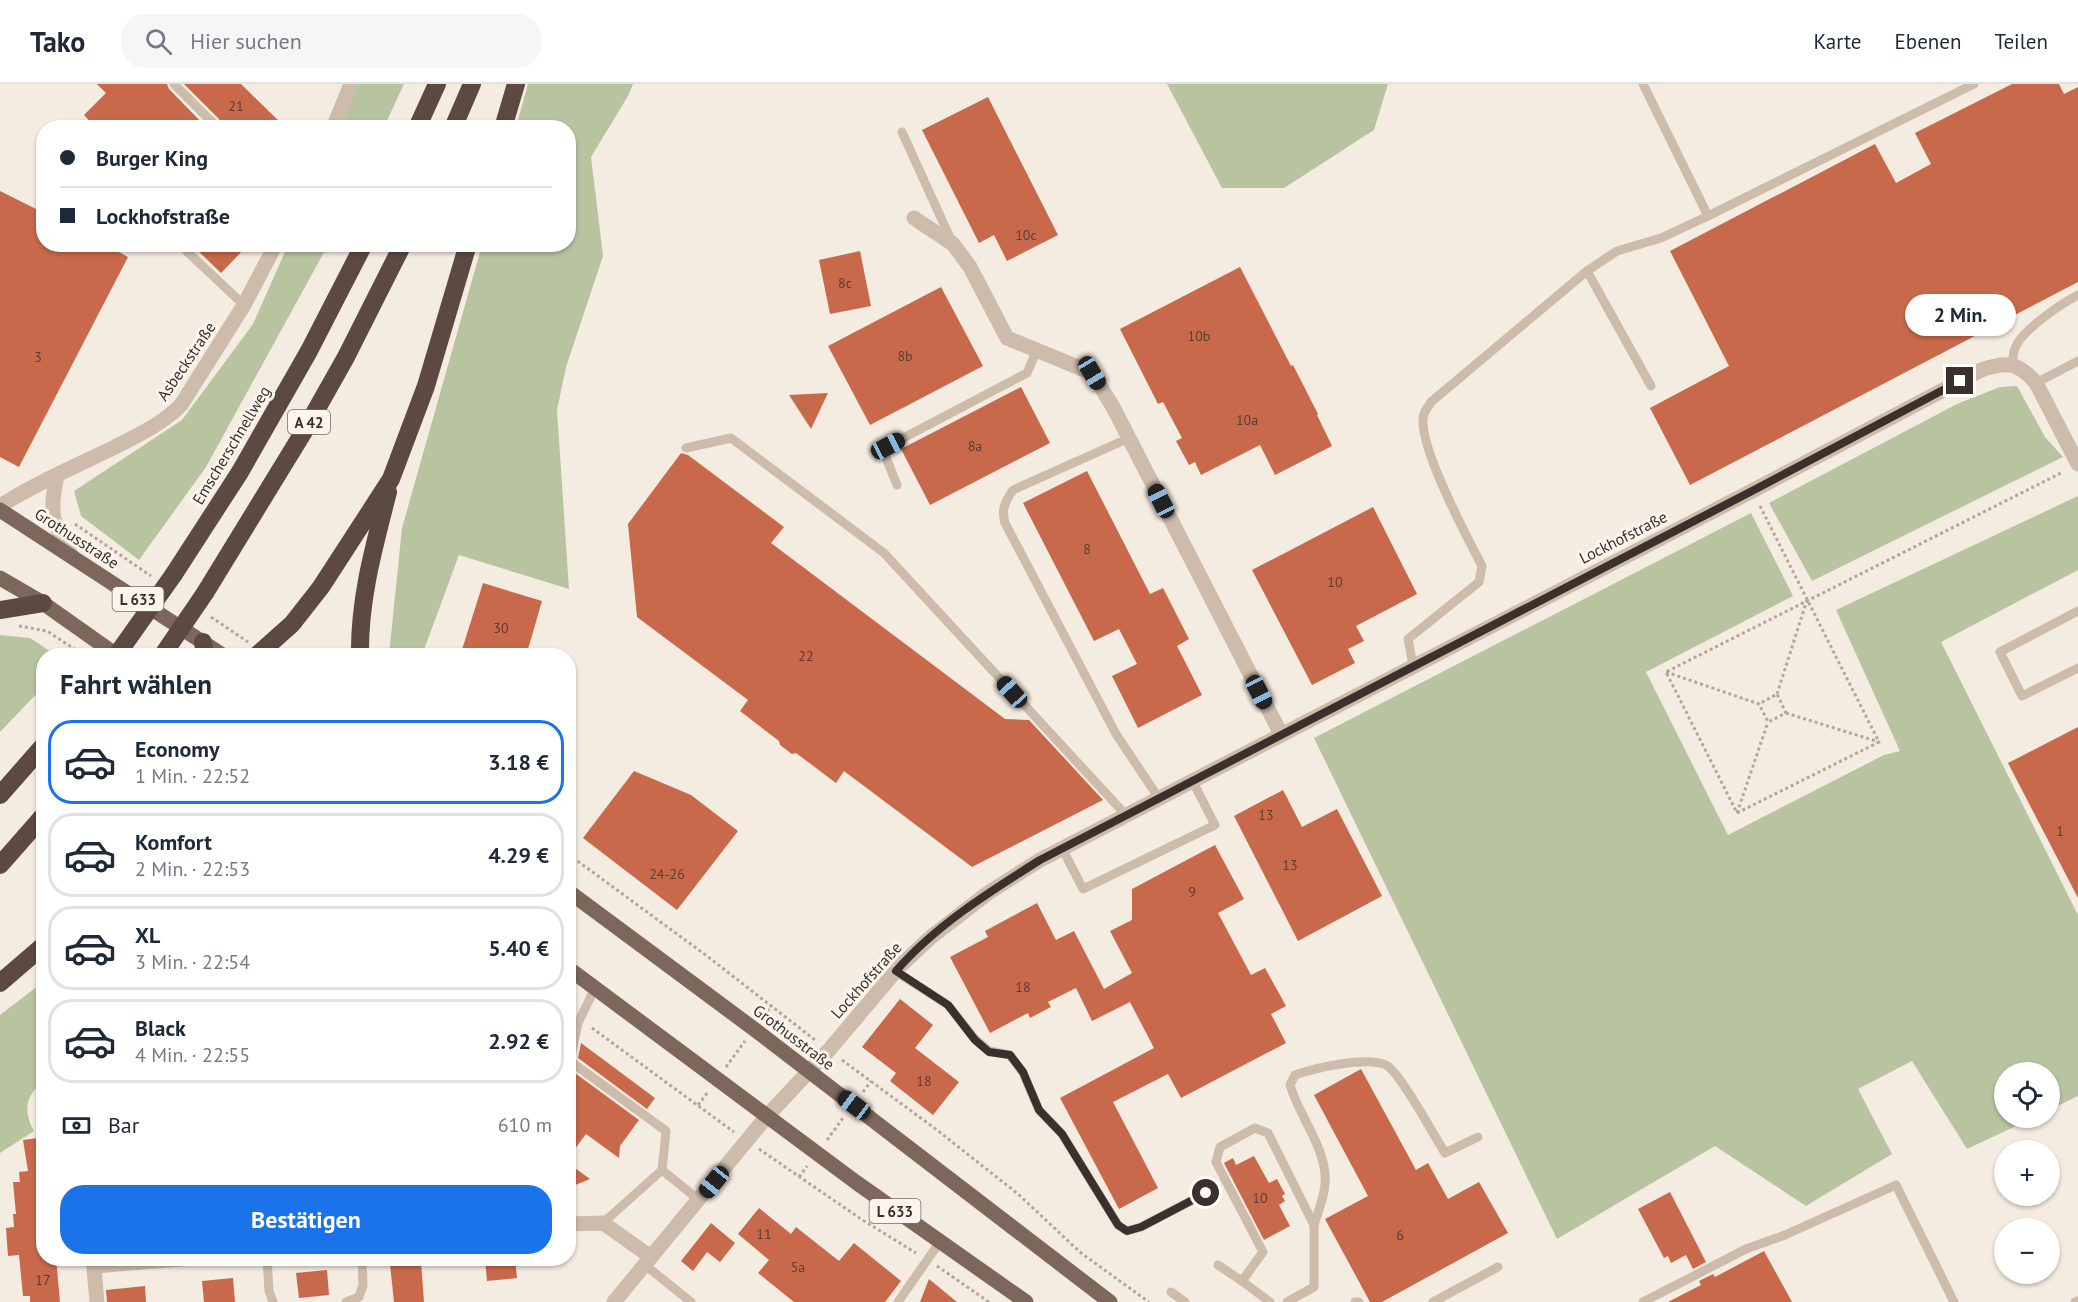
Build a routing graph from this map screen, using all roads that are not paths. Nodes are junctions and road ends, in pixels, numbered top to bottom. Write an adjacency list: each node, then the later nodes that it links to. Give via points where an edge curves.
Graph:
1 (174, 84): 8 (lane)
2 (351, 84): 9 (street)
3 (437, 84): 10 (highway)
4 (472, 84): 11 (highway)
5 (516, 84): 12 (highway)
6 (1642, 84): 14 (lane)
7 (1974, 84): 14 (lane)
8 (210, 120)
9 (336, 120)
10 (421, 120)
11 (456, 120)
12 (505, 120)
13 (902, 132): 16 (lane)
14 (1708, 216): 22 (lane, via 1661,238 1617,250)
15 (914, 218): 16 (street)
16 (953, 244): 25 (street, via 970,267 1007,338)
17 (188, 252): 24 (lane)
18 (272, 252): 24 (street, Asbeckstraße)
19 (360, 252): 43 (highway, Emscherschnellweg / A 42, bridge, via 246,462)
20 (399, 252): 44 (highway, A 42, bridge, via 306,428)
21 (466, 252): 34 (highway, via 426,386)
22 (1587, 271): 29 (lane); 48 (lane, via 1431,402 1424,414 1423,427 1440,482 1482,566 1479,582 1408,639)
23 (2078, 295): 27 (lane, via 2063,302 2027,332 2016,346)
24 (244, 305): 33 (street, Asbeckstraße, via 181,405 169,417)
25 (1037, 350): 30 (street, via 1092,373); 35 (lane, via 1027,373 888,446 885,455)
26 (2078, 361): 28 (lane)
27 (2012, 365): 28 (street, via 2026,371); 48 (street, Lockhofstraße, via 1998,364 1981,370)
28 (2036, 382): 32 (street)
29 (1651, 386)
30 (1129, 438): 50 (street); 54 (lane, via 1013,490 1002,514 1116,734)
31 (686, 448): 55 (lane, via 731,438 884,553)
32 (2078, 464)
33 (57, 476): 36 (street, Asbeckstraße); 37 (street, via 51,502 55,525)
34 (391, 479): 46 (highway, via 306,606); 47 (highway, via 364,588)
35 (897, 484)
36 (0, 508): 37 (main road, Grothusstraße / L 633)
37 (72, 556): 45 (main road, Grothusstraße / L 633)
38 (0, 578): 39 (main road)
39 (43, 603): 41 (highway); 42 (main road)
40 (2078, 611): 49 (lane, via 2000,652 2022,696)
41 (5, 616)
42 (106, 648)
43 (123, 648)
44 (167, 648)
45 (203, 648)
46 (265, 648)
47 (360, 648)
48 (1413, 665): 50 (street, Lockhofstraße)
49 (2078, 668)
50 (1281, 734): 52 (street, Lockhofstraße)
51 (36, 754): 53 (highway)
52 (1192, 780): 54 (street, Lockhofstraße); 57 (lane, via 1215,825 1083,889)
53 (0, 795)
54 (1158, 797): 55 (street, Lockhofstraße)
55 (1125, 814): 57 (street, Lockhofstraße)
56 (36, 824): 58 (highway)
57 (1062, 848): 61 (street, Lockhofstraße, via 988,893 931,937)
58 (0, 865)
59 (576, 897): 67 (main road, Grothusstraße)
60 (36, 952): 63 (highway)
61 (896, 971): 67 (street, Lockhofstraße); 71 (lane, via 948,1005 989,1052 1010,1055 1023,1072 1039,1110 1062,1134 1118,1225 1127,1231 1141,1227)
62 (576, 974): 64 (main road, L 633)
63 (0, 983)
64 (595, 988): 65 (lane); 68 (main road, L 633)
65 (576, 1036)
66 (576, 1065): 70 (lane, via 666,1131)
67 (809, 1072): 68 (street, Lockhofstraße); 92 (main road, Grothusstraße)
68 (767, 1116): 72 (street, Lockhofstraße); 76 (main road, L 633)
69 (1478, 1137): 75 (lane, via 1445,1153 1399,1076 1386,1065 1366,1062 1316,1068 1295,1075 1290,1084 1293,1094 1317,1144 1325,1174)
70 (662, 1170): 72 (lane); 73 (lane)
71 (1206, 1193)
72 (699, 1200): 77 (street, Lockhofstraße)
73 (603, 1223): 74 (street); 77 (street, via 630,1240)
74 (576, 1224)
75 (1314, 1225): 83 (lane, via 1268,1133 1255,1128 1220,1147 1216,1162 1263,1252); 95 (lane, via 1314,1287)
76 (939, 1243): 90 (lane); 91 (main road, L 633)
77 (648, 1261): 88 (street, Lockhofstraße); 89 (lane)
78 (1218, 1265): 83 (lane)
79 (94, 1266): 85 (street)
80 (267, 1266): 86 (lane)
81 (362, 1266): 87 (lane, via 362,1291 359,1297)
82 (1498, 1267): 96 (lane)
83 (1242, 1281): 94 (lane)
84 (1171, 1292): 93 (lane)
85 (97, 1302)
86 (273, 1302)
87 (346, 1302)
88 (614, 1302)
89 (691, 1302)
90 (898, 1302)
91 (1026, 1302)
92 (1110, 1302)
93 (1185, 1302)
94 (1270, 1302)
95 (1287, 1302)
96 (1433, 1302)
97 (1643, 1302): 98 (lane, via 1746,1249 1896,1185)
98 (1954, 1302)

